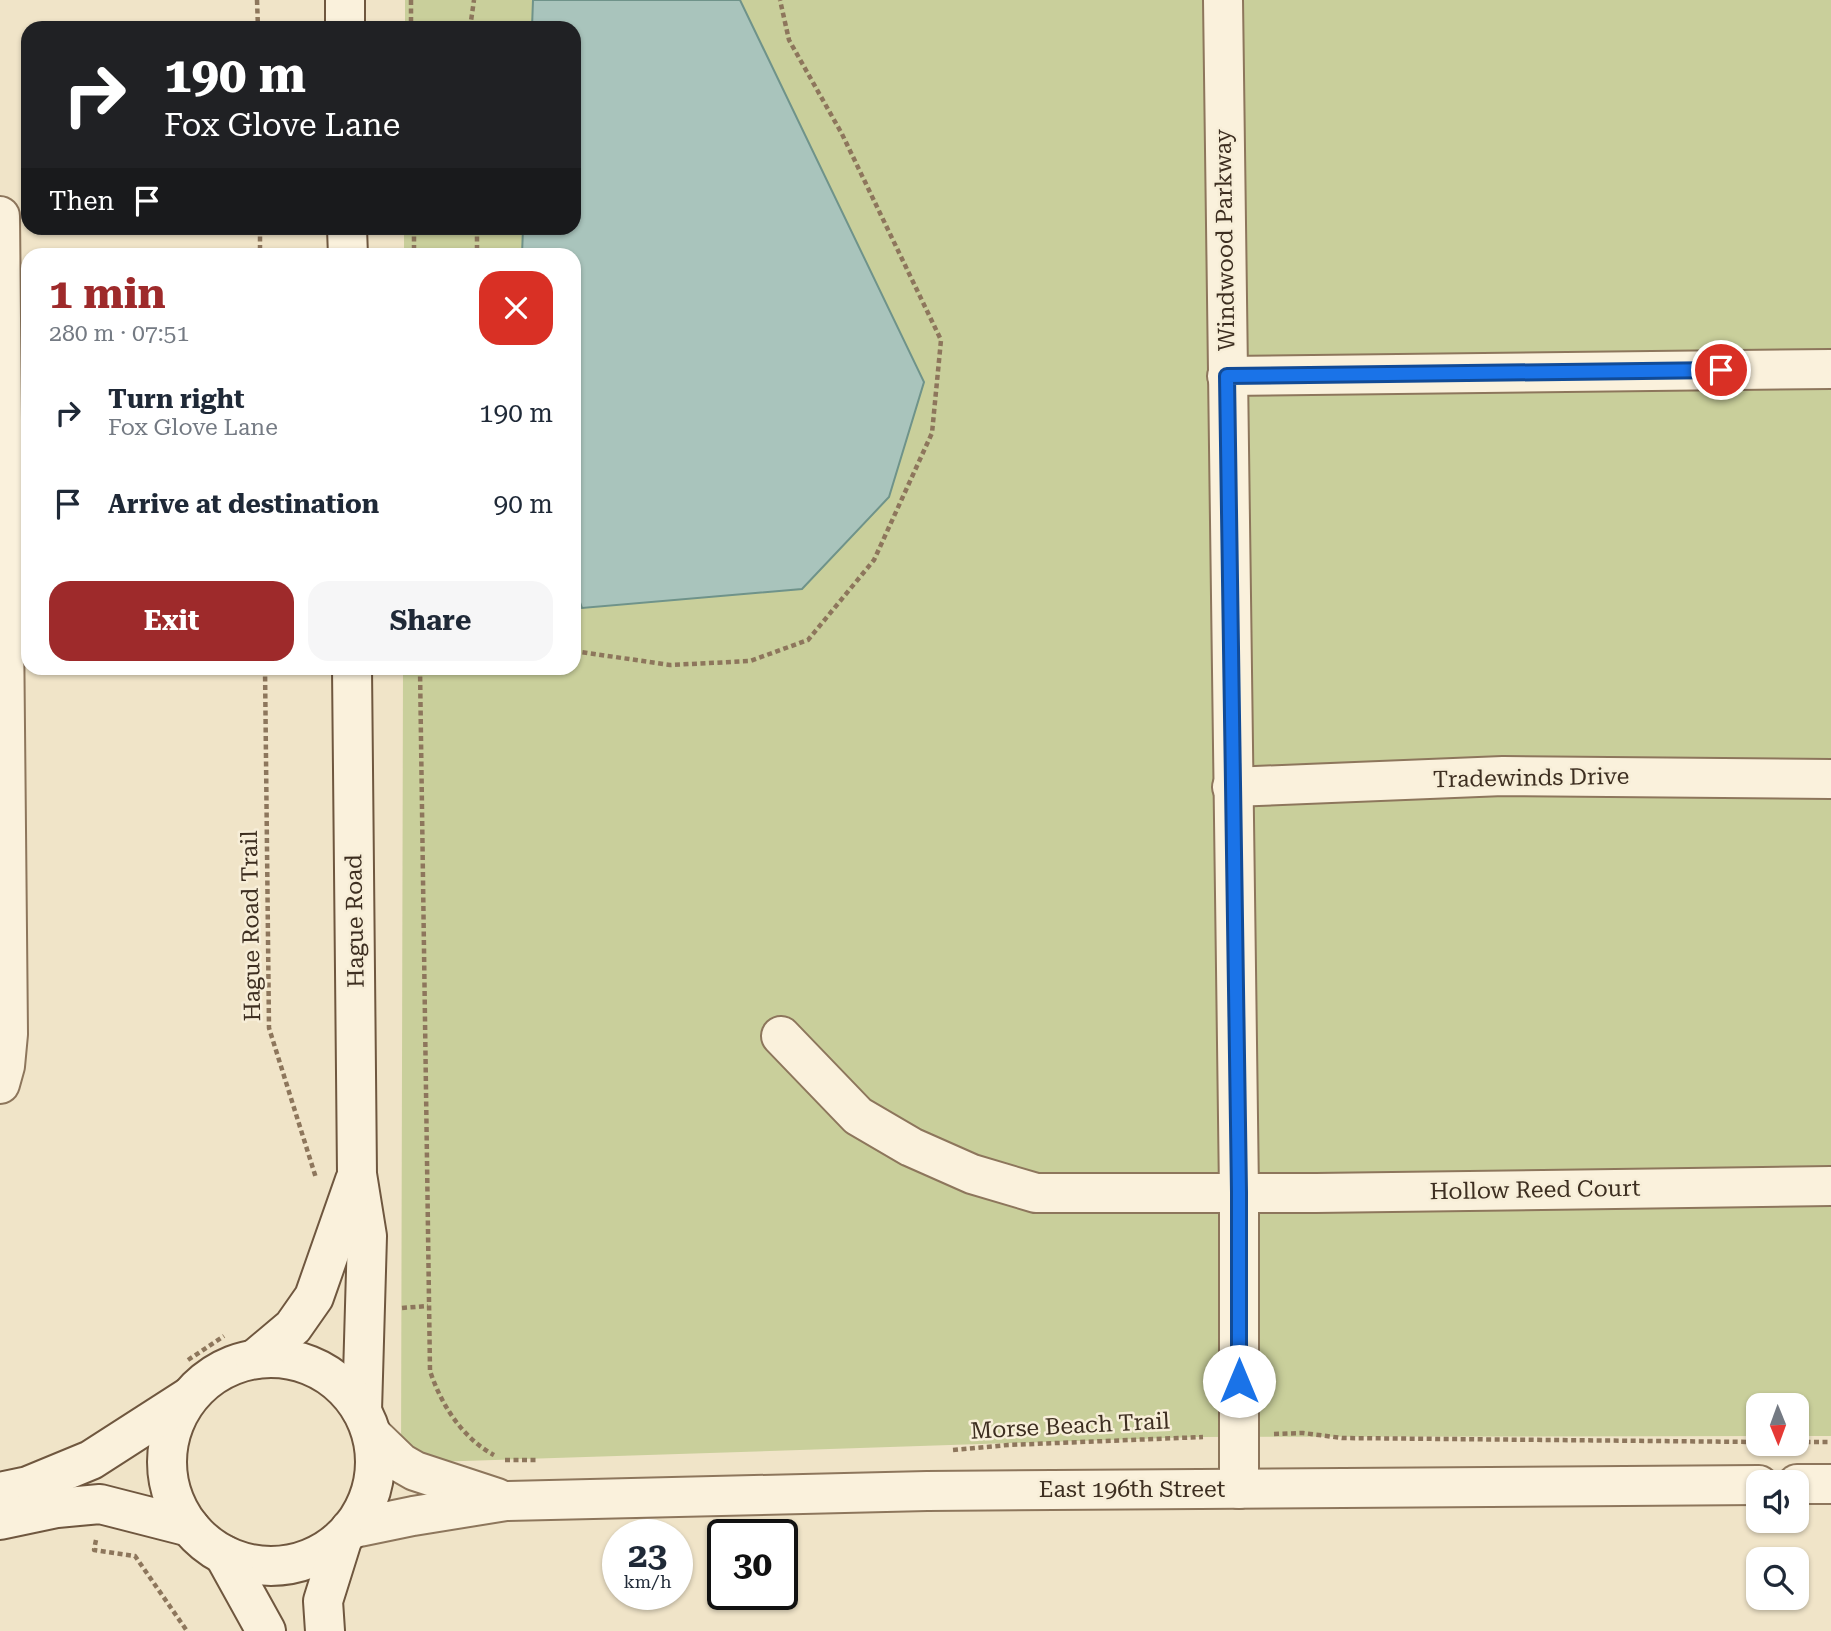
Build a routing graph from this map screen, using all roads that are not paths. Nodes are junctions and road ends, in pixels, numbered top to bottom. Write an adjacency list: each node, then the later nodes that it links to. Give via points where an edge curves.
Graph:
1 (345, 0): 3 (street)
2 (1223, 0): 6 (street, Windwood Parkway)
3 (345, 21)
4 (0, 216): 7 (street)
5 (1831, 369): 6 (street)
6 (1227, 376): 10 (street, Windwood Parkway)
7 (1, 391): 12 (street, via 8,1034)
8 (352, 675): 13 (street, Hague Road)
9 (1831, 779): 10 (street, Tradewinds Drive, via 1503,776)
10 (1232, 787): 15 (street, Windwood Parkway)
11 (781, 1036): 15 (street, Hollow Reed Court, via 858,1116 911,1147 972,1174 1036,1194)
12 (0, 1084)
13 (357, 1174): 16 (street, Hague Road, via 314,1297 293,1327); 18 (street, Hague Road, via 367,1236)
14 (1831, 1186): 15 (street, Hollow Reed Court)
15 (1239, 1192): 22 (street, Windwood Parkway)
16 (244, 1345): 17 (street, via 231,1366 208,1379); 18 (street, via 305,1363 328,1375 347,1391)
17 (188, 1379): 23 (street, via 92,1460 28,1486); 26 (street, via 169,1441 167,1466 170,1488)
18 (367, 1423): 24 (street, East 196th Street, via 401,1463 415,1471); 27 (street, via 375,1460 373,1485)
19 (1809, 1484): 20 (street)
20 (1831, 1484)
21 (1746, 1485): 22 (street, East 196th Street)
22 (1239, 1489): 24 (street, East 196th Street)
23 (0, 1492)
24 (506, 1501): 27 (street, East 196th Street, via 413,1516)
25 (0, 1520): 26 (street, via 100,1504)
26 (190, 1527): 28 (street)
27 (346, 1533): 28 (street, via 318,1554 289,1564 267,1566); 30 (street, via 323,1601)
28 (224, 1555): 29 (street)
29 (266, 1631)
30 (325, 1631)

